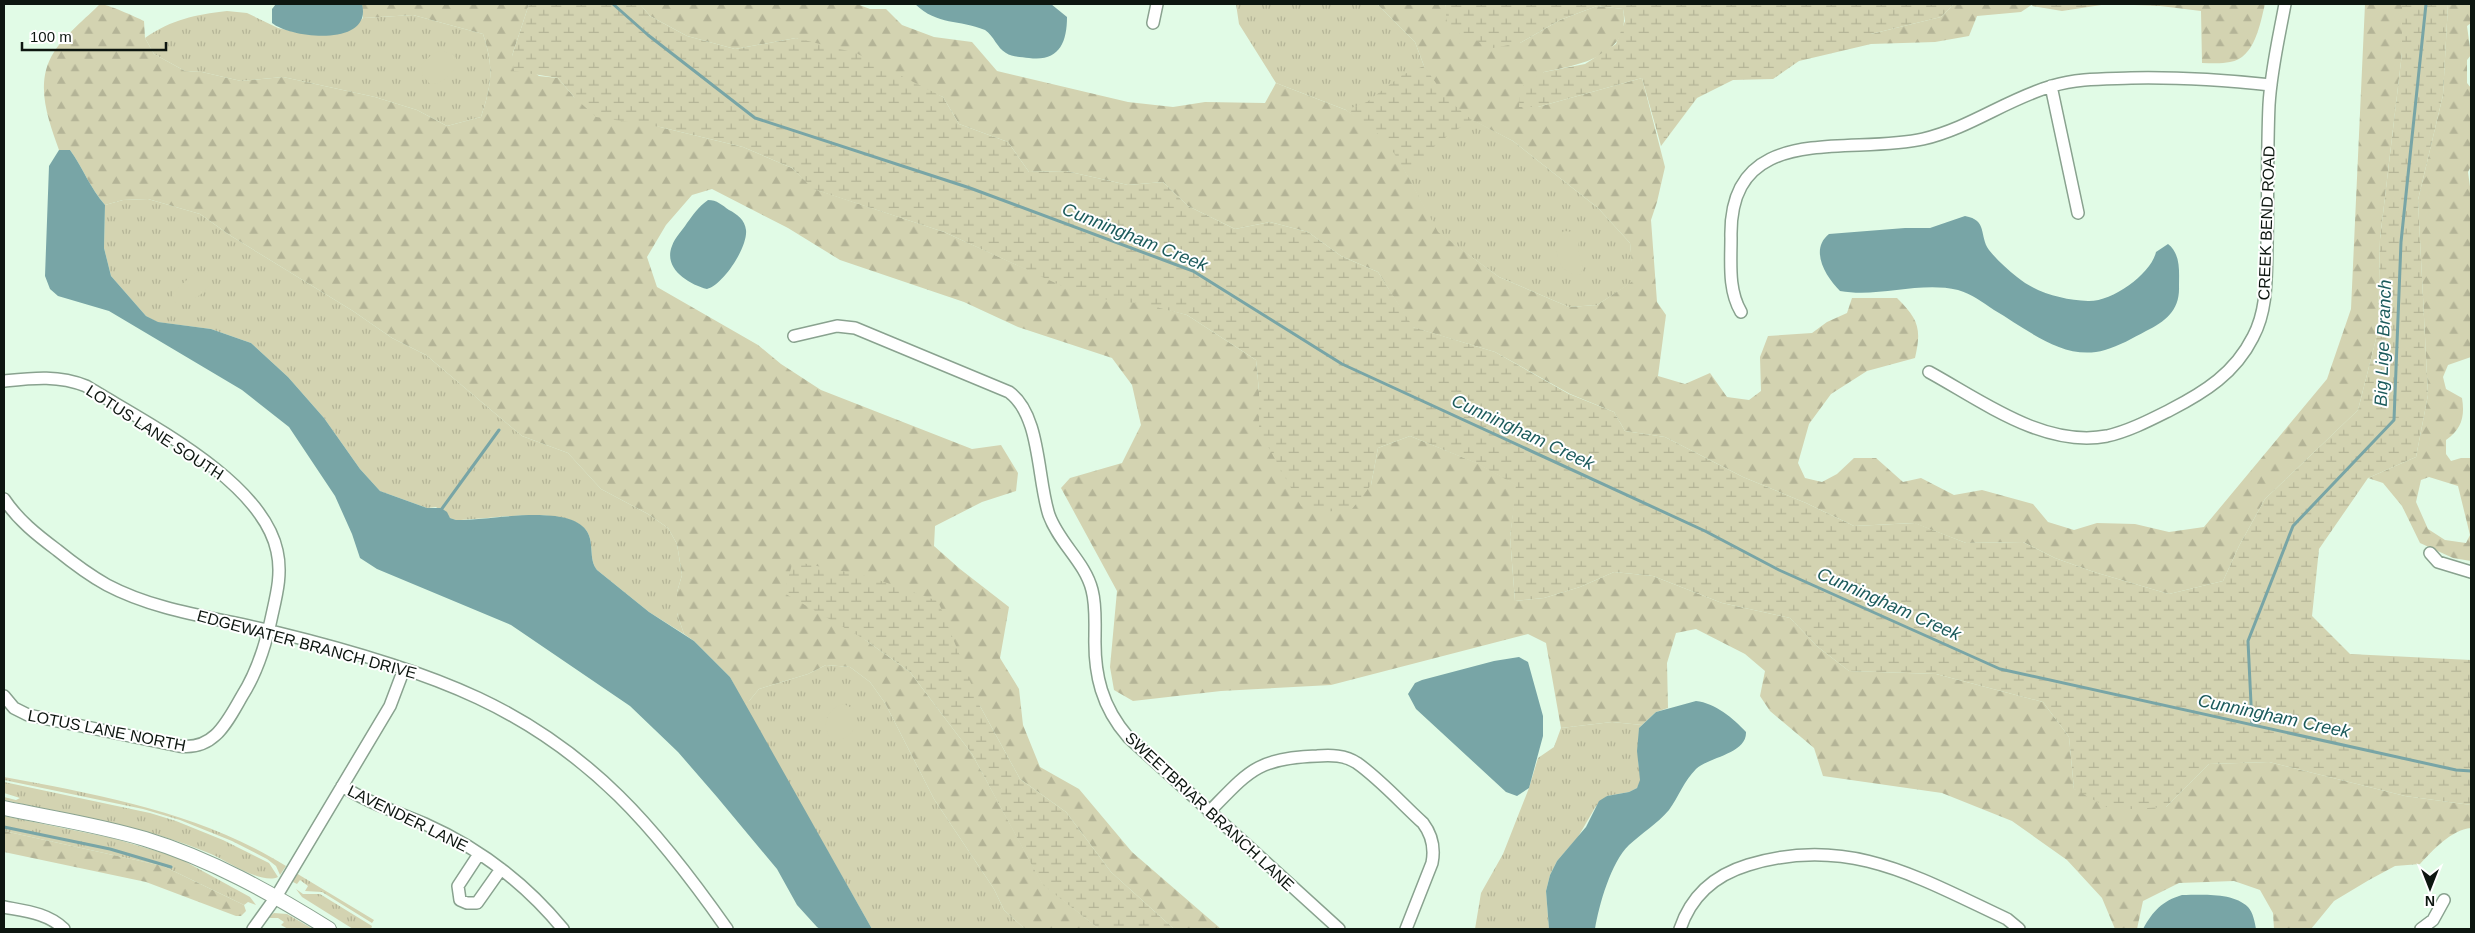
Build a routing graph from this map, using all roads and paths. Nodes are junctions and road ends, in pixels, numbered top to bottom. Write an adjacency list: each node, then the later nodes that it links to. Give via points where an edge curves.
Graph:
1 (1157, 4): 3 (street)
2 (2285, 4): 4 (street, CREEK BEND ROAD)
3 (1153, 23)
4 (2271, 84): 5 (street, via 2180,77 2081,80); 9 (street, CREEK BEND ROAD, via 2264,307 2254,337 2224,377 2200,394 2126,430 2107,436 2080,438 2029,426)
5 (2051, 86): 6 (street); 7 (street, via 1946,133 1889,144 1794,150 1761,165 1744,182 1732,216 1733,294)
6 (2078, 213)
7 (1741, 312)
8 (794, 336): 19 (street, SWEETBRIAR BRANCH LANE, via 837,326 855,328 1009,392 1021,403 1028,418 1049,514 1060,536 1084,569 1092,590 1097,677 1108,709 1128,737)
9 (1929, 372)
10 (4, 381): 14 (street, LOTUS LANE SOUTH, via 58,378 86,386 200,458 233,483 268,526 277,549 279,585)
11 (4, 500): 14 (street, EDGEWATER BRANCH DRIVE, via 39,536 108,586 150,603)
12 (2430, 553): 13 (street, via 2438,562)
13 (2471, 572)
14 (269, 630): 15 (street, EDGEWATER BRANCH DRIVE); 16 (street, LOTUS LANE NORTH, via 252,681 226,723 210,741 195,746 179,746 28,716 14,708)
15 (404, 669): 17 (street, via 390,706); 29 (street, EDGEWATER BRANCH DRIVE, via 479,698 542,733 572,755 623,799 659,837)
16 (4, 696)
17 (342, 786): 20 (street, LAVENDER LANE, via 369,802 438,830); 22 (street)
18 (4, 808): 22 (street, via 146,839 215,865)
19 (1209, 812): 30 (street, SWEETBRIAR BRANCH LANE); 31 (street, via 1245,774 1275,760 1330,755 1357,763 1423,823 1430,835 1434,854 1432,863)
20 (479, 854): 21 (street, LAVENDER LANE); 21 (street, via 458,886 460,900 477,903)
21 (501, 869): 28 (street, LAVENDER LANE, via 531,894)
22 (276, 897): 26 (street); 27 (street)
23 (2444, 900): 34 (street, via 2432,920)
24 (4, 907): 25 (street, via 42,915)
25 (64, 929)
26 (253, 929)
27 (329, 929)
28 (563, 929)
29 (727, 929)
30 (1338, 929)
31 (1406, 929)
32 (1680, 929): 33 (street, via 1696,897 1728,872 1765,860 1812,854 1854,857 1890,866 2007,919)
33 (2019, 929)
34 (2421, 929)

